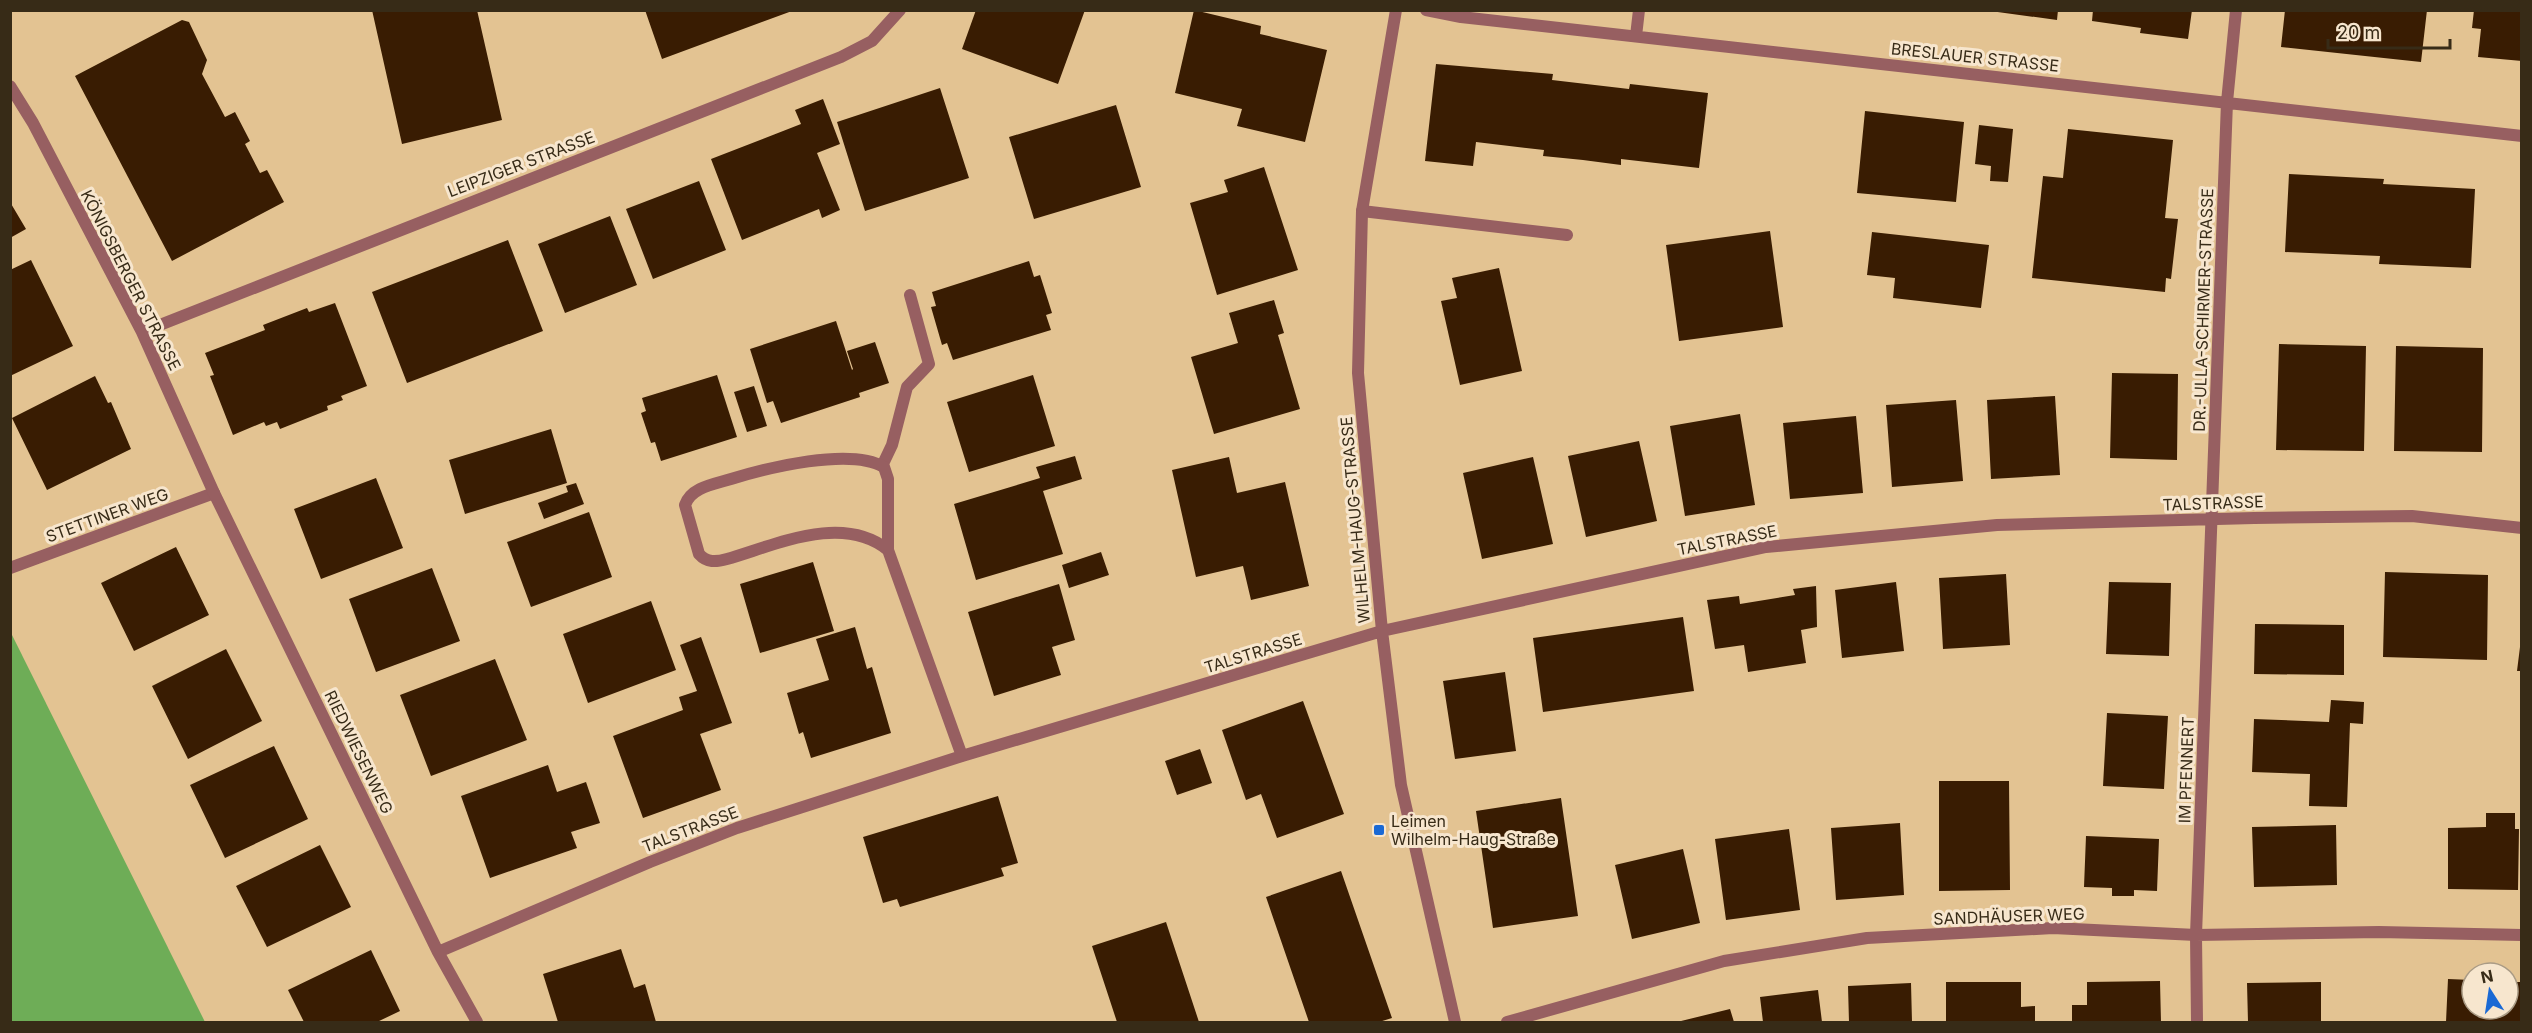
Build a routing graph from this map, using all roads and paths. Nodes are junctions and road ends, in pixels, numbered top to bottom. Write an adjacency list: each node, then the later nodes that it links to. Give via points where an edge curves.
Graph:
1 (900, 10): 13 (street, LEIPZIGER STRASSE, via 872,40 841,57)
2 (1396, 10): 10 (street, WILHELM-HAUG-STRASSE)
3 (1426, 10): 6 (street, BRESLAUER STRASSE)
4 (1639, 10): 6 (street)
5 (2236, 10): 8 (street, DR.-ULLA-SCHIRMER-STRASSE)
6 (1636, 36): 8 (street, BRESLAUER STRASSE)
7 (10, 86): 13 (street, KÖNIGSBERGER STRASSE)
8 (2227, 102): 9 (street, BRESLAUER STRASSE); 16 (street, DR.-ULLA-SCHIRMER-STRASSE)
9 (2522, 136)
10 (1362, 211): 11 (street); 20 (street, WILHELM-HAUG-STRASSE, via 1358,373)
11 (1567, 235)
12 (910, 295): 14 (street, via 929,364 907,387 892,445)
13 (142, 332): 15 (street, KÖNIGSBERGER STRASSE)
14 (882, 466): 18 (street, via 888,479); 18 (street, via 859,460 789,463 703,488 690,496 685,505 704,560 718,561 806,537 846,532 869,537)
15 (214, 494): 19 (street, STETTINER WEG); 24 (street, RIEDWIESENWEG)
16 (2212, 519): 17 (street, TALSTRASSE, via 2378,515); 20 (street, TALSTRASSE, via 1997,525 1766,547); 22 (street, IM PFENNERT)
17 (2522, 528)
18 (888, 549): 21 (street)
19 (10, 567)
20 (1382, 631): 21 (street, TALSTRASSE); 26 (street, WILHELM-HAUG-STRASSE, via 1401,785)
21 (962, 756): 24 (street, TALSTRASSE, via 737,828)
22 (2196, 935): 23 (street, SANDHÄUSER WEG); 27 (street, SANDHÄUSER WEG, via 2053,928 1867,938 1724,961); 28 (street, IM PFENNERT)
23 (2522, 935)
24 (438, 952): 25 (street, RIEDWIESENWEG)
25 (477, 1023)
26 (1455, 1023)
27 (1508, 1023)
28 (2197, 1023)

